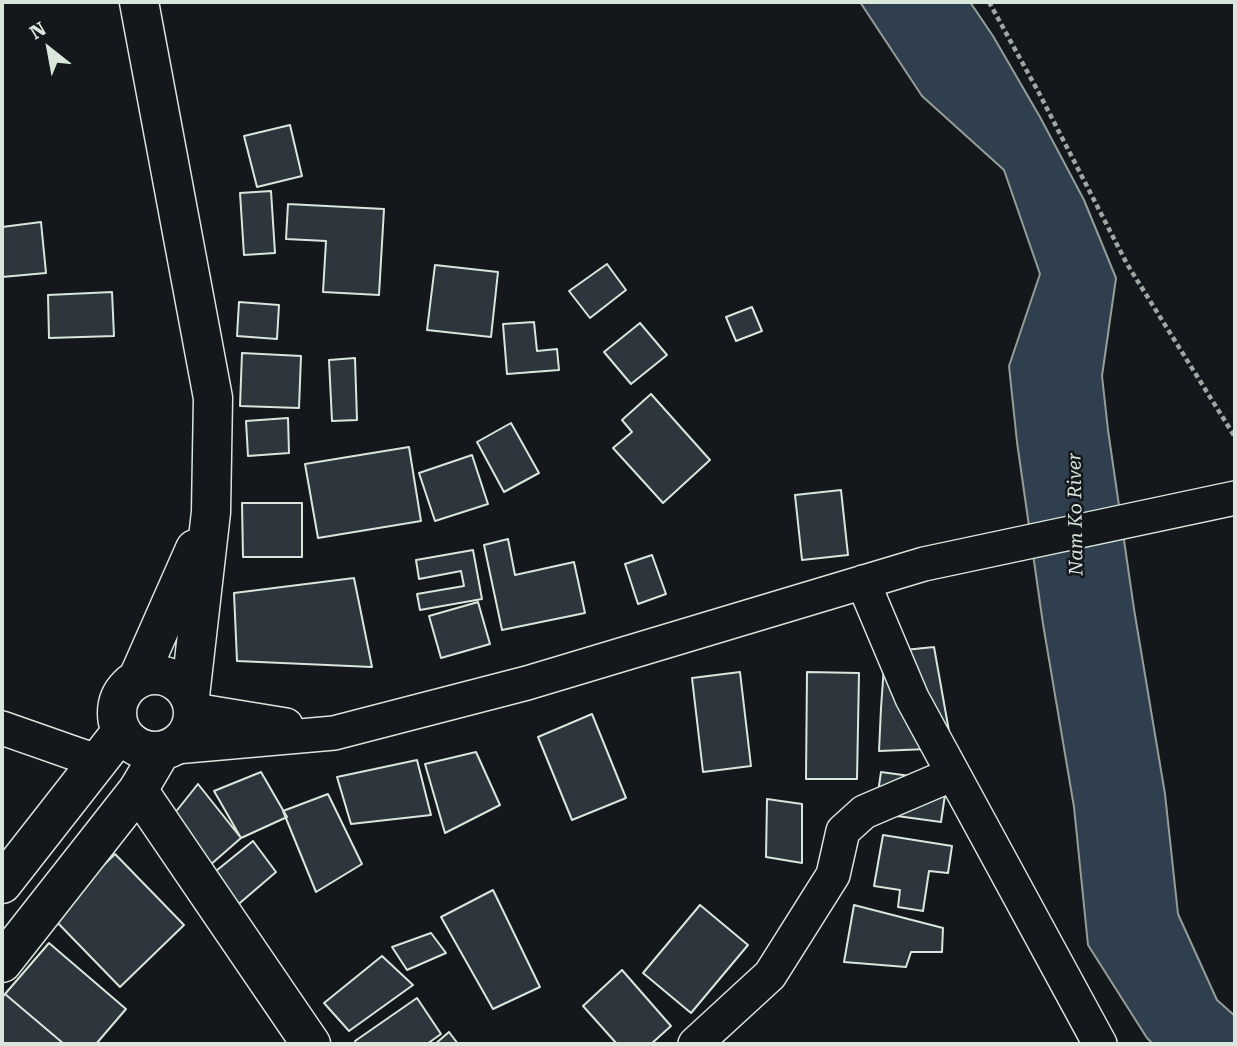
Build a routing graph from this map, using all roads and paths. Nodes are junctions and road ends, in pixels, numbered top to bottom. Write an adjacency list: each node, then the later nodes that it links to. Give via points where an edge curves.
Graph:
1 (139, 2): 5 (main road, via 213,398)
2 (989, 2): 3 (path, via 1127,264)
3 (1235, 437)
4 (1235, 498): 6 (street, via 924,564)
5 (211, 512): 7 (main road); 8 (main road)
6 (863, 582): 10 (street, via 527,683); 13 (street, via 912,698)
7 (138, 678): 8 (main road, via 168,676 181,684); 11 (main road, via 118,700)
8 (192, 703): 10 (street); 12 (main road, via 192,724 186,737)
9 (2, 728): 11 (street)
10 (334, 733): 12 (street)
11 (110, 747): 12 (main road); 15 (main road)
12 (168, 749): 14 (main road)
13 (953, 774): 18 (street, via 864,812 843,831 832,876 770,975); 19 (street)
14 (138, 790): 16 (main road); 17 (main road)
15 (2, 884)
16 (2, 963)
17 (311, 1044)
18 (695, 1044)
19 (1100, 1044)

